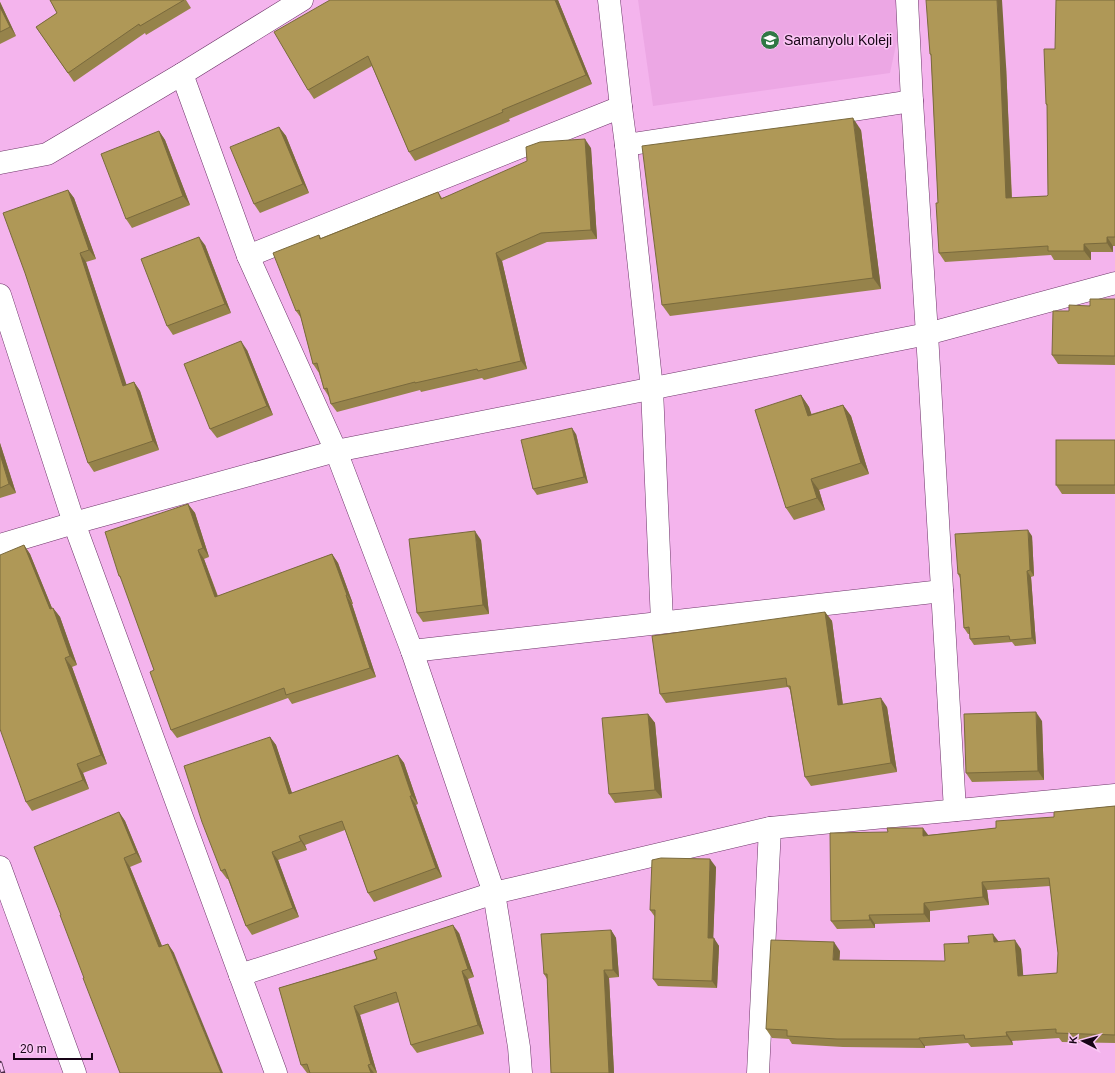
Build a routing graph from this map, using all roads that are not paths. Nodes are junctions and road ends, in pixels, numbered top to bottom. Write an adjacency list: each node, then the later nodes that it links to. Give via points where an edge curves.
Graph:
1 (302, 0): 4 (street)
2 (609, 0): 6 (street)
3 (907, 0): 5 (street)
4 (182, 74): 8 (street, via 47,154); 9 (street)
5 (912, 101): 7 (street); 12 (street)
6 (621, 107): 7 (street); 9 (street)
7 (626, 145): 13 (street)
8 (0, 162)
9 (248, 256): 14 (street)
10 (1115, 283): 12 (street)
11 (0, 295): 15 (street)
12 (927, 334): 13 (street); 17 (street)
13 (652, 389): 14 (street); 18 (street)
14 (336, 451): 15 (street); 19 (street)
15 (74, 523): 16 (street); 25 (street)
16 (0, 546)
17 (942, 591): 18 (street); 21 (street)
18 (662, 622): 19 (street)
19 (412, 651): 24 (street)
20 (1115, 795): 21 (street)
21 (955, 810): 22 (street)
22 (770, 828): 24 (street); 29 (street)
23 (0, 867): 26 (street)
24 (494, 893): 25 (street); 28 (street)
25 (240, 975): 27 (street)
26 (75, 1073)
27 (276, 1073)
28 (521, 1073)
29 (758, 1073)

